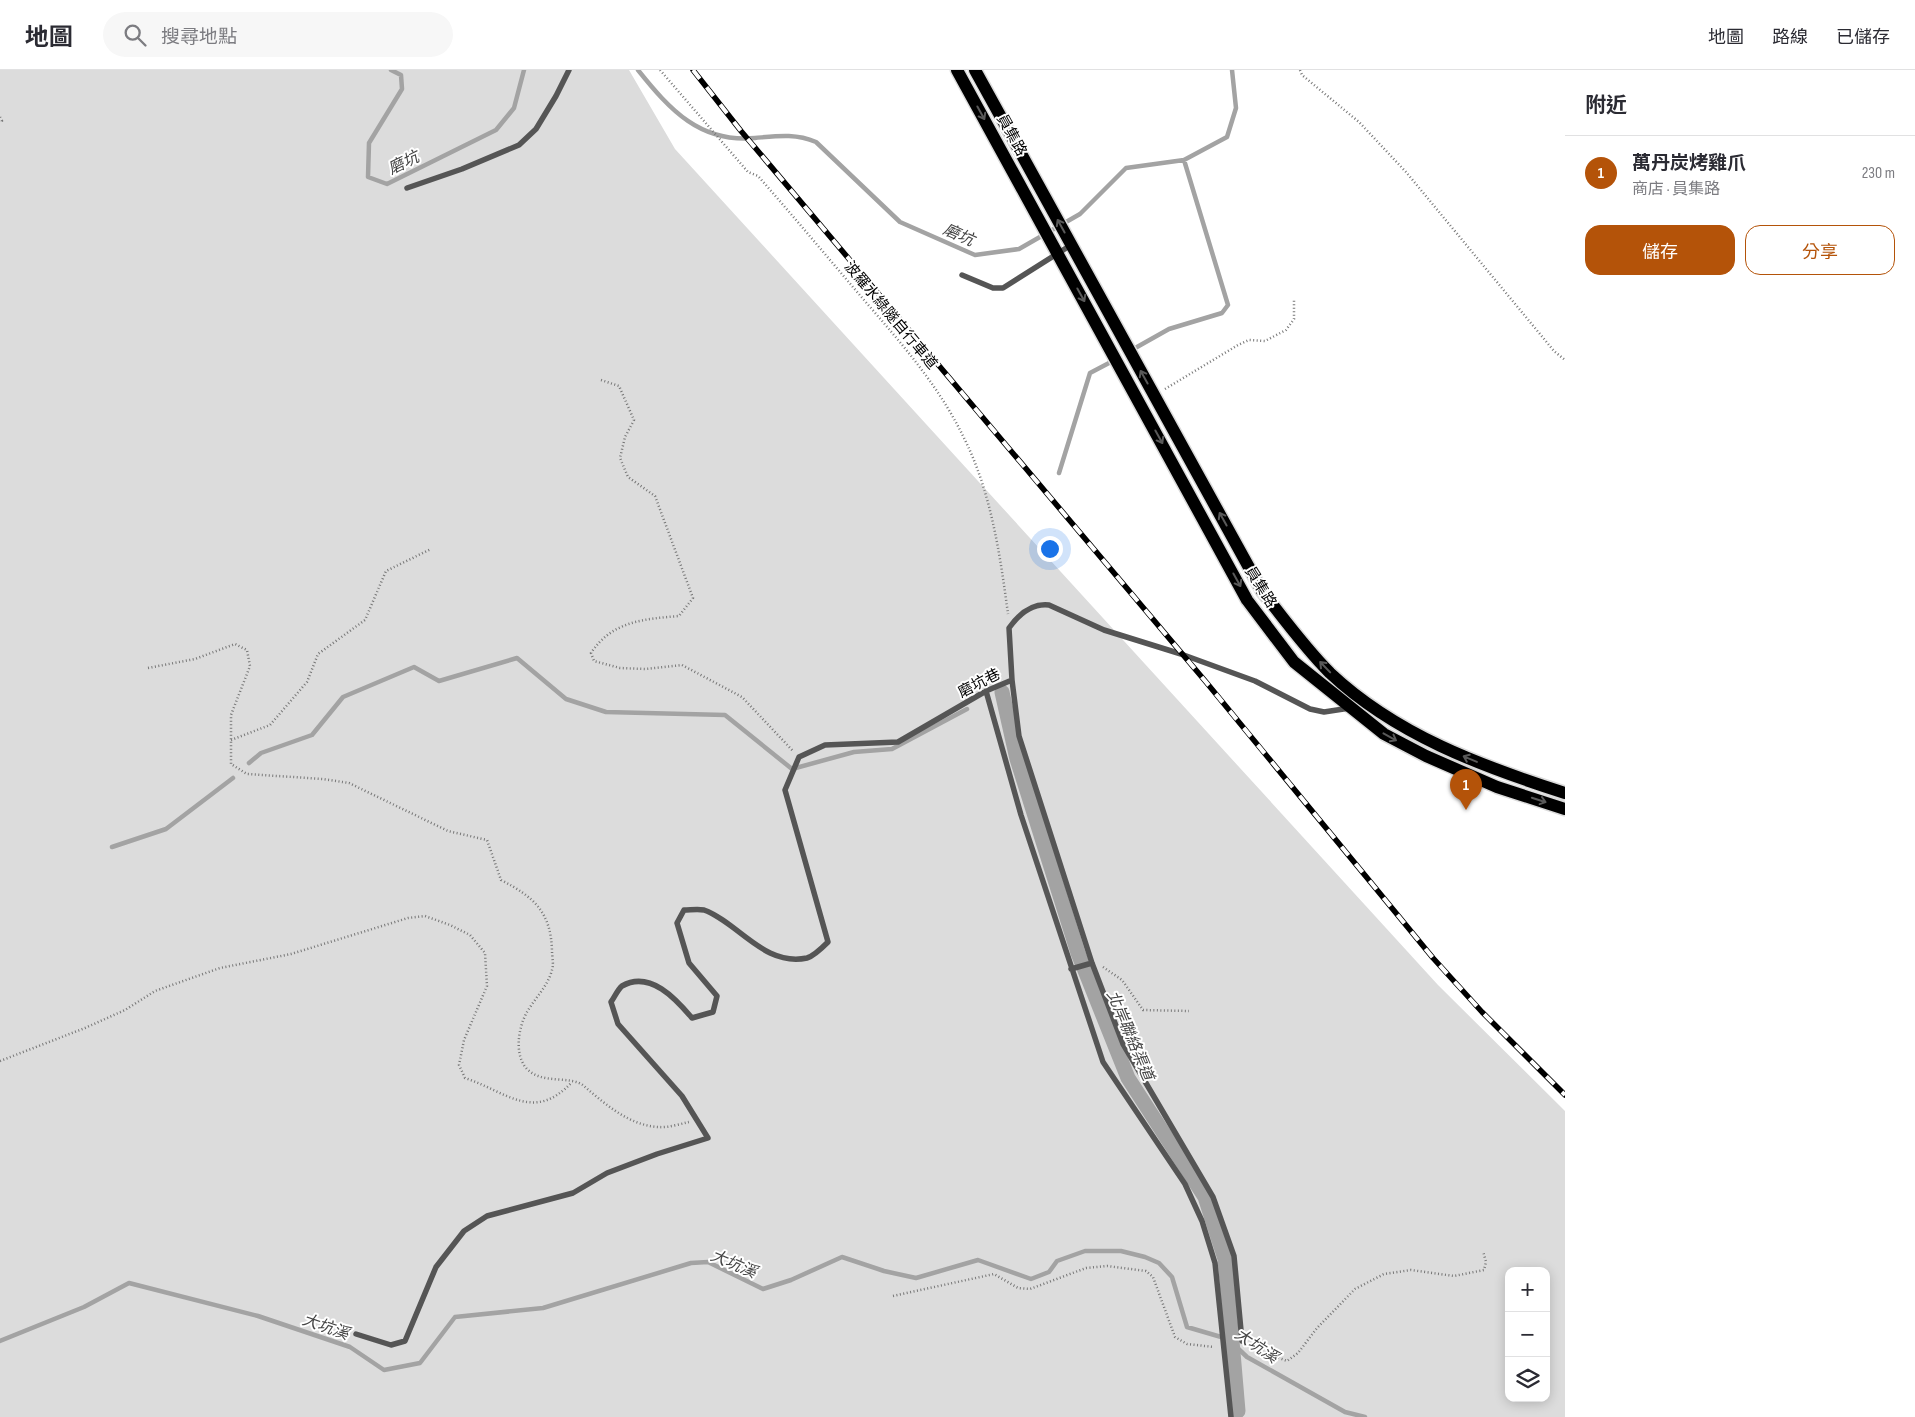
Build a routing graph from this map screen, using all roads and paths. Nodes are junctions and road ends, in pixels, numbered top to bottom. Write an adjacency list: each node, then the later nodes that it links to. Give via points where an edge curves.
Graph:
1 (569, 70): 8 (lane, via 536,129 519,145)
2 (660, 70): 17 (path, 波羅水綠隧自行車道, via 748,172 758,176 916,360 943,398 982,481 1000,551)
3 (957, 70): 10 (main road, 員集路, one-way to 10)
4 (975, 70): 9 (main road, 員集路, one-way to 4)
5 (1300, 70): 13 (path, via 1359,122 1406,172 1554,351)
6 (0, 117): 7 (path)
7 (0, 122)
8 (406, 188)
9 (1071, 245): 10 (lane); 15 (main road, 員集路, one-way to 9)
10 (1058, 252): 11 (lane, via 1003,288 994,288); 21 (main road, 員集路, one-way to 21, via 1248,600 1294,662)
11 (962, 275)
12 (1294, 299): 15 (path, via 1294,319 1286,330 1265,341 1249,340 1238,345)
13 (1565, 360)
14 (601, 380): 23 (path, via 619,386 634,420 625,437 620,458 628,477 654,496 693,598 679,616 636,620 601,638 591,653 594,661 620,668 682,665 742,698)
15 (1155, 396): 24 (main road, 員集路, one-way to 15, via 1507,774 1407,730 1331,674 1306,648 1262,591)
16 (431, 549): 22 (path, via 386,571 365,620 318,654 307,682 270,725)
17 (1010, 628): 19 (lane, 磨坑巷); 21 (lane, via 1024,612 1041,604 1049,605 1104,630 1255,681 1310,709 1324,712)
18 (148, 668): 22 (path, via 196,659 235,644 247,650 250,666 231,715)
19 (1012, 680): 20 (lane, 磨坑巷); 26 (lane, via 1019,736)
20 (986, 691): 23 (lane, 磨坑巷, via 898,742 825,745); 27 (lane)
21 (1350, 708): 25 (main road, 員集路, one-way to 25, via 1384,734 1426,756 1497,787)
22 (231, 740): 30 (path, via 231,764 247,774 349,783 448,831 487,840 501,880 524,892 540,908 551,936 552,970 542,992 526,1013 519,1038 520,1057 528,1070 540,1077)
23 (799, 758): 31 (lane, via 784,790 828,942 808,958 784,958 764,951 702,910 684,910 677,922 682,943 689,963 716,996 713,1012 692,1018 658,986 637,981 621,987 611,1002 618,1024 682,1096)
24 (1565, 793)
25 (1565, 809)
26 (1092, 963): 27 (lane); 28 (path, via 1108,968 1122,980 1143,1010); 35 (lane, via 1123,1044 1214,1197 1234,1256)
27 (1070, 969): 36 (lane, via 1103,1062 1185,1184 1202,1221 1215,1263)
28 (1189, 1011)
29 (0, 1061): 30 (path, via 85,1028 155,992 220,968 291,954 408,918 425,916 470,935 486,953 487,986 464,1040 459,1065 465,1078 503,1096 531,1102 560,1096)
30 (572, 1082): 31 (path, via 581,1083 608,1106 634,1121 659,1127)
31 (698, 1121): 34 (lane, via 708,1138 607,1173 574,1193 487,1216 464,1230 436,1267 405,1341 391,1345)
32 (1483, 1251): 35 (path, via 1484,1270 1454,1276 1411,1270 1384,1274 1355,1289 1298,1353 1287,1361)
33 (893, 1296): 36 (path, via 994,1274 1018,1288 1030,1289 1086,1268 1107,1266 1146,1271 1153,1277 1175,1337 1187,1344)
34 (356, 1334)
35 (1242, 1341)
36 (1223, 1347): 37 (lane)
37 (1231, 1417)

